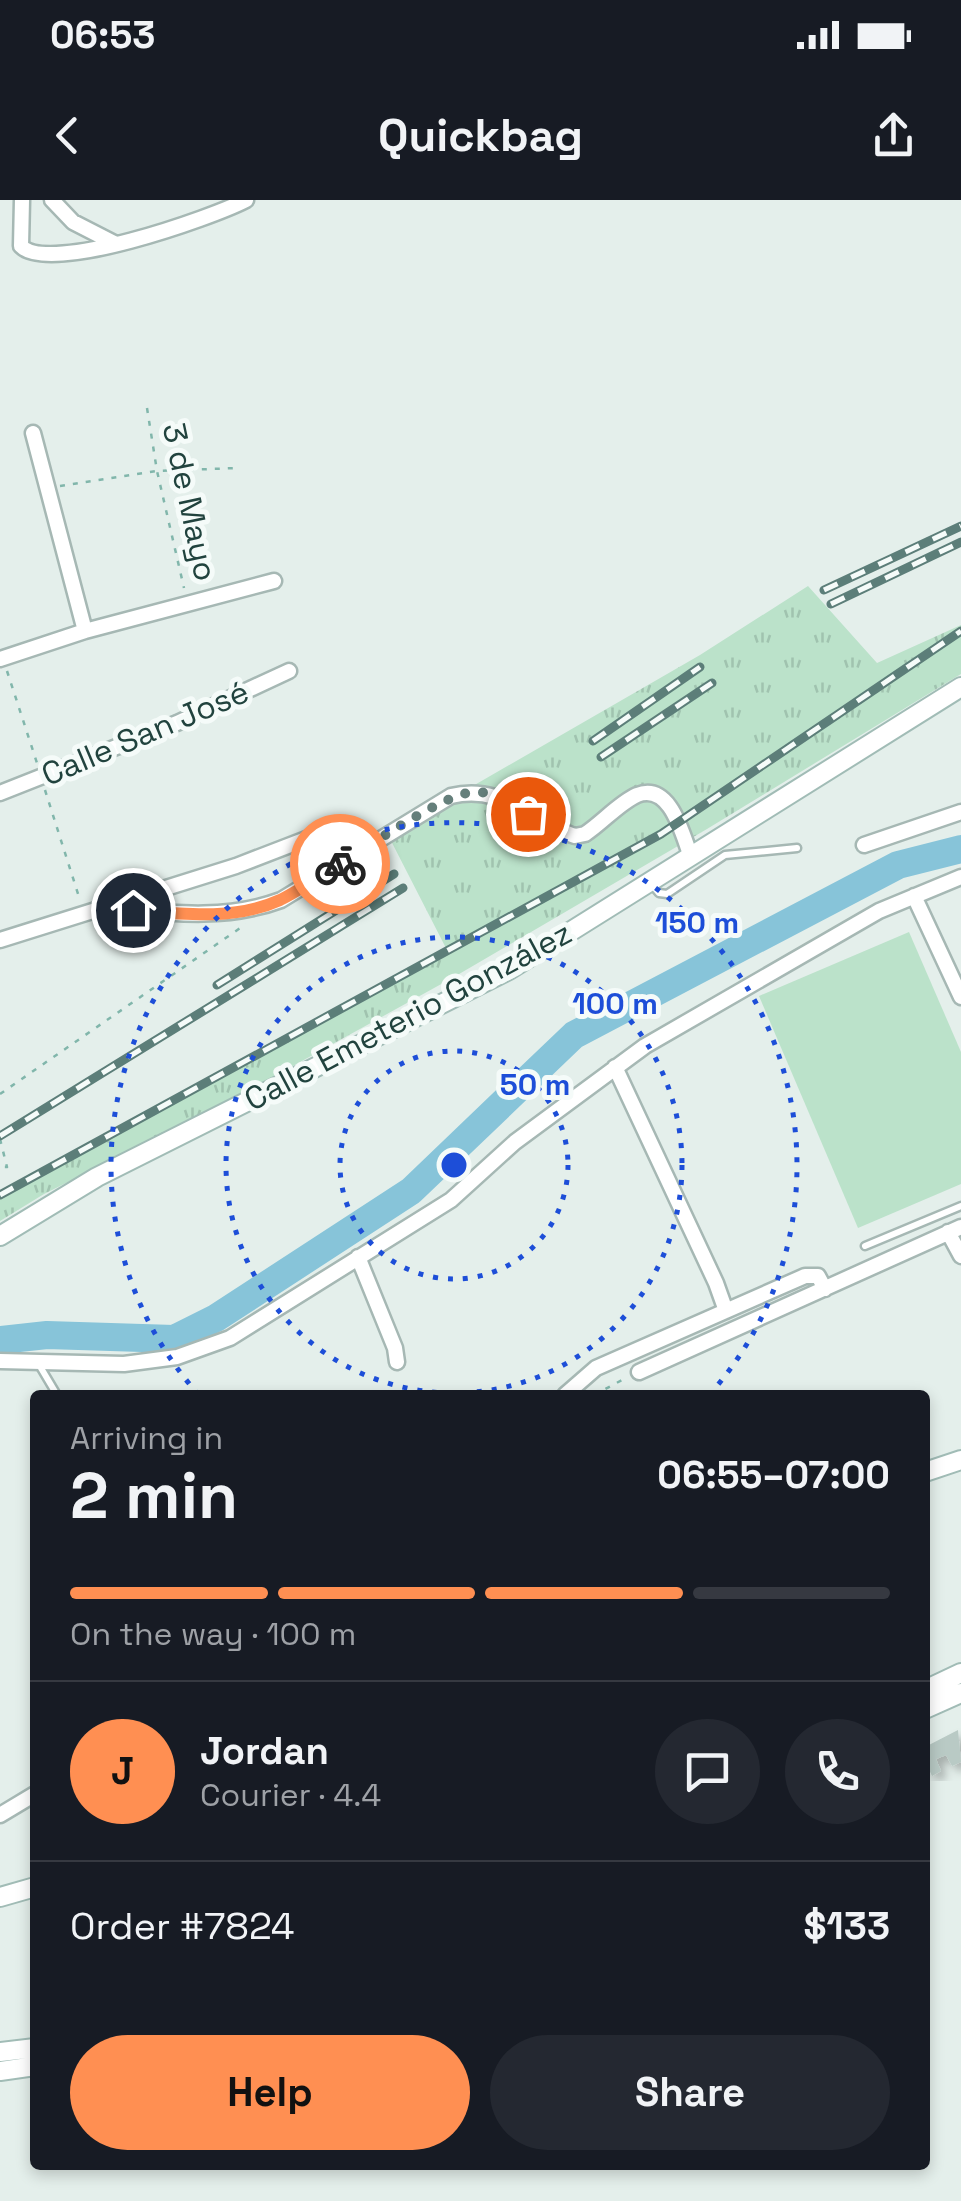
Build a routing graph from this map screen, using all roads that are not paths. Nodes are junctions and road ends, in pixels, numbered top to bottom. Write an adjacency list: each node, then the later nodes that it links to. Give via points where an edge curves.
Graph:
1 (22, 200): 4 (street, via 21,246 28,254 58,256)
2 (52, 200): 4 (street, via 73,222)
3 (246, 200): 4 (street, via 220,214)
4 (114, 243)
5 (33, 433): 7 (street)
6 (274, 581): 7 (street)
7 (84, 630): 8 (street)
8 (0, 659)
9 (290, 670): 11 (street, Calle San José, via 177,724)
10 (961, 687): 16 (street, Calle Emeterio González)
11 (0, 794)
12 (961, 812): 14 (street)
13 (320, 834): 20 (street)
14 (864, 845)
15 (797, 848): 18 (lane, via 724,855 667,894 659,894)
16 (690, 854): 18 (street, Calle Emeterio González); 20 (street, via 666,800 652,794 638,795 574,836 476,791 451,796 281,900 200,916)
17 (961, 877): 19 (street)
18 (650, 880): 26 (street, Calle Emeterio González, via 510,970 97,1177)
19 (914, 896): 22 (street); 23 (street)
20 (99, 907): 21 (street)
21 (0, 940)
22 (961, 997)
23 (616, 1067): 29 (street, via 451,1200); 31 (street)
24 (961, 1206): 27 (lane)
25 (955, 1230): 28 (street); 30 (street)
26 (0, 1236)
27 (865, 1246)
28 (961, 1256)
29 (358, 1258): 33 (street, via 230,1338 178,1358); 34 (street)
30 (824, 1289): 31 (street, via 818,1276 805,1276); 35 (street)
31 (726, 1311): 37 (street, via 596,1368)
32 (0, 1361): 33 (street)
33 (38, 1362): 36 (lane)
34 (397, 1362)
35 (639, 1372)
36 (54, 1390)
37 (571, 1390)
38 (961, 1460): 39 (street)
39 (930, 1470)
40 (961, 1673): 41 (street)
41 (930, 1688)
42 (961, 1693): 43 (street)
43 (930, 1708)
44 (30, 1797): 45 (street)
45 (0, 1815)
46 (30, 1888): 47 (street)
47 (0, 1897)
48 (30, 2049): 49 (street)
49 (0, 2052)
50 (30, 2067): 51 (street)
51 (0, 2071)

